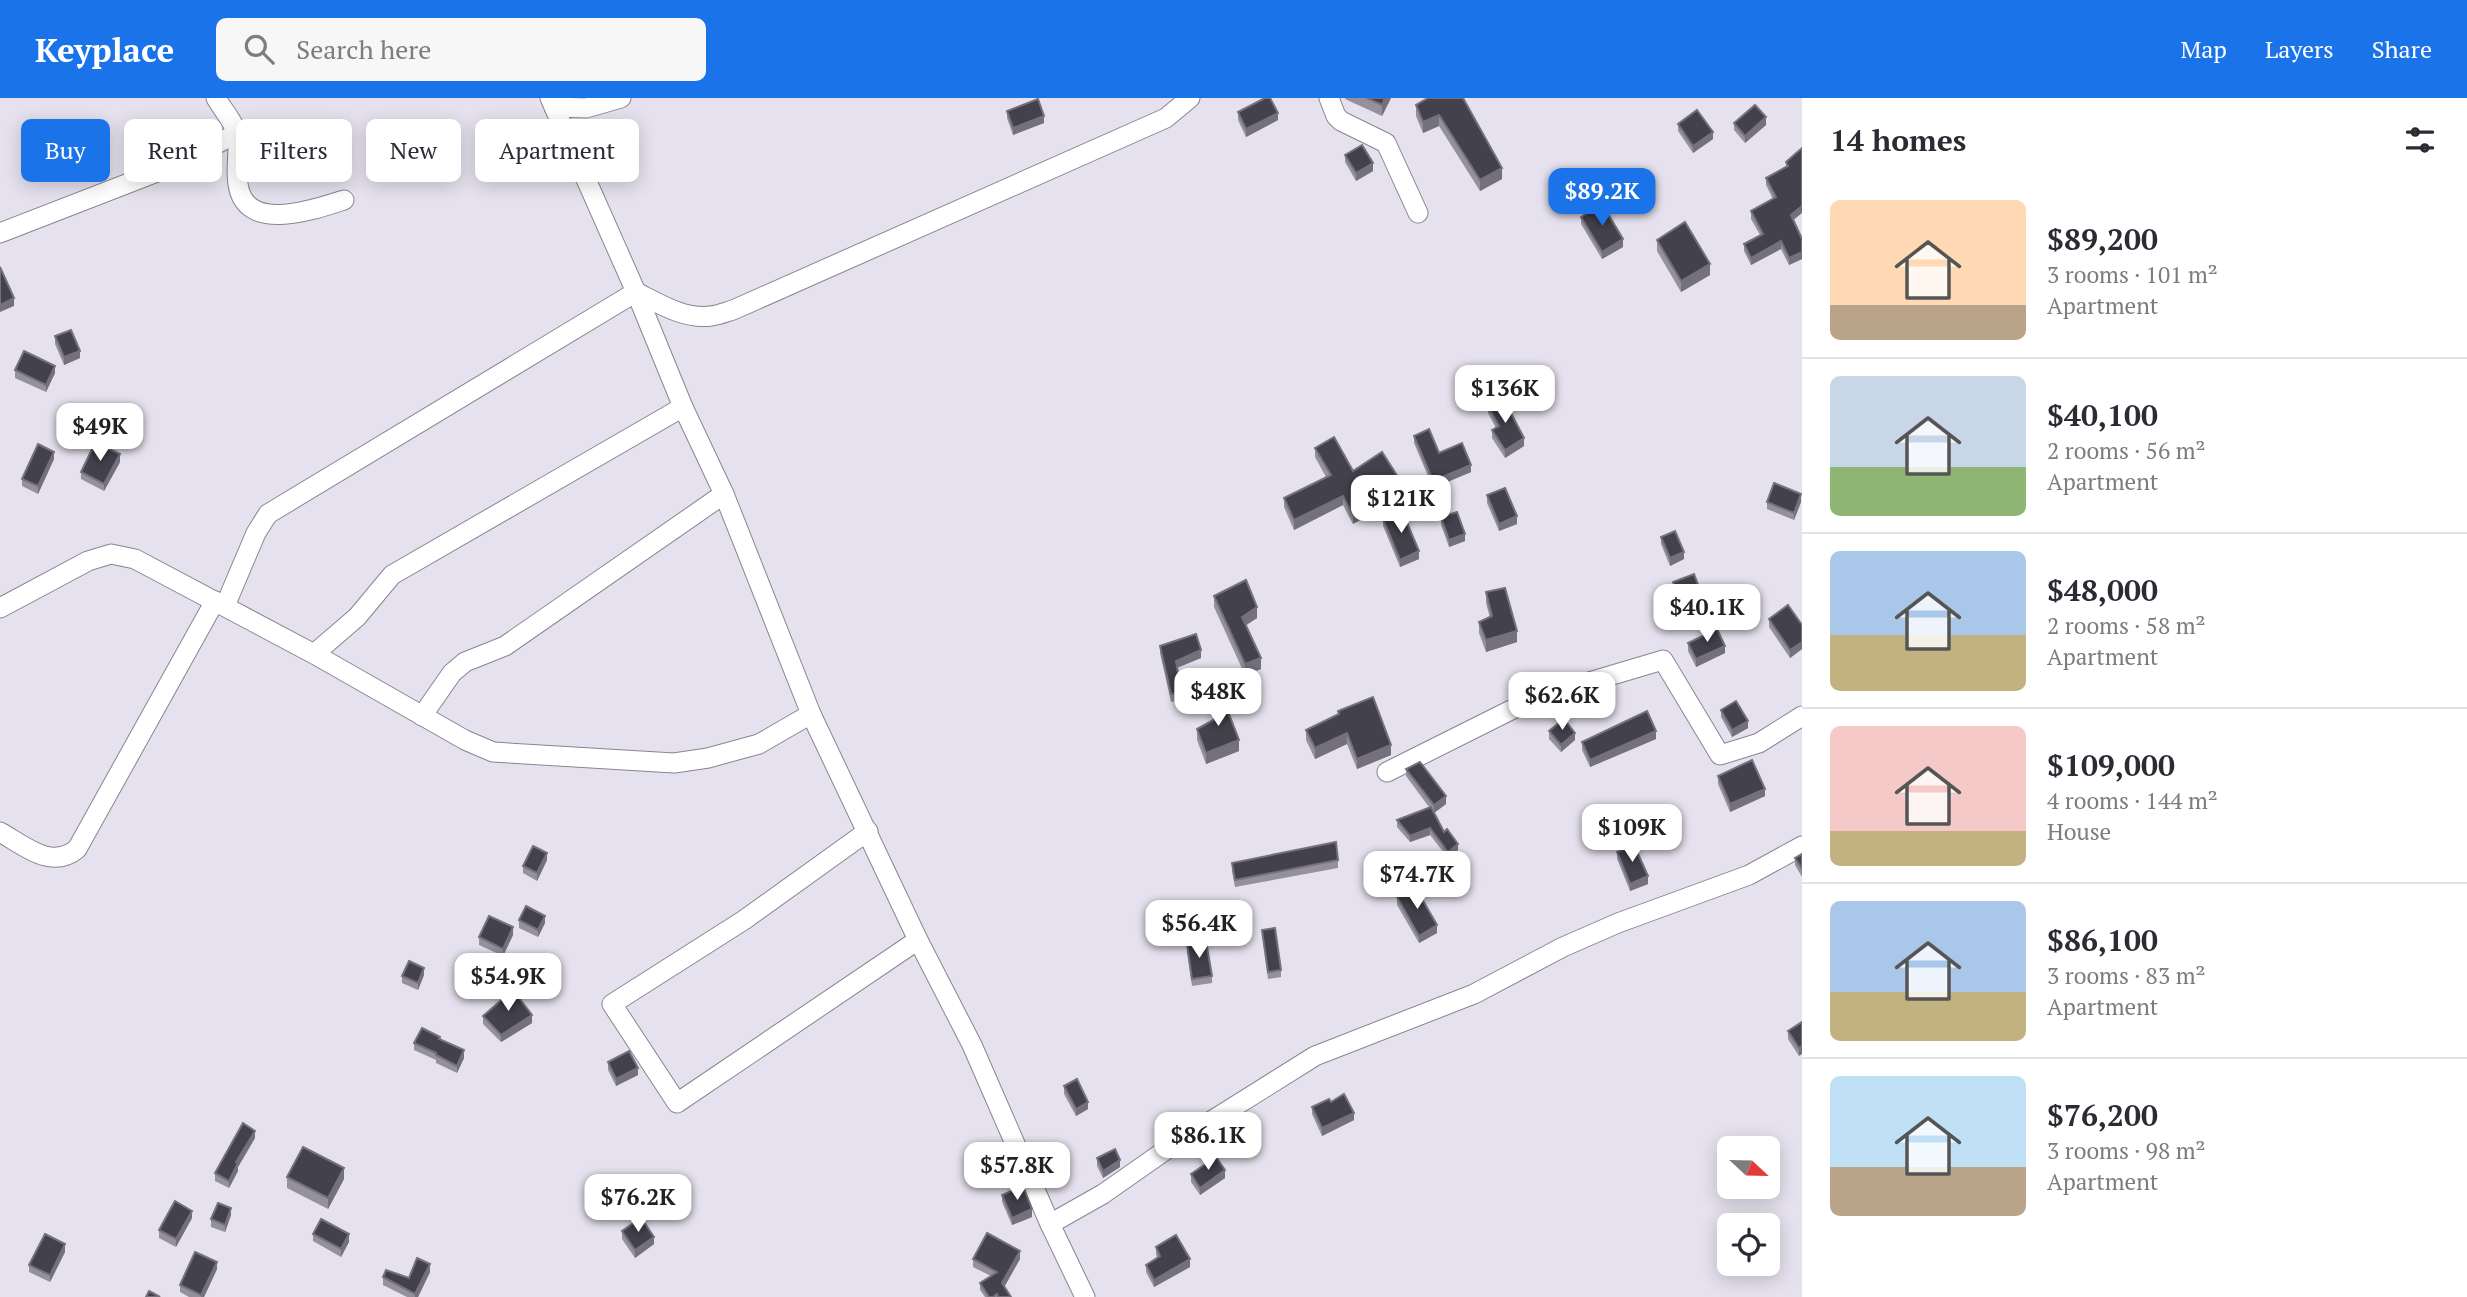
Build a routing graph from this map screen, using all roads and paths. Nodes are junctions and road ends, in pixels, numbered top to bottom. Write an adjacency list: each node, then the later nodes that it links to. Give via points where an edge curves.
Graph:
1 (216, 98): 6 (street)
2 (621, 98): 5 (street, via 597,107)
3 (1189, 98): 12 (street, via 1166,118 733,310 710,317 687,314)
4 (1329, 98): 10 (street, via 1341,121 1386,143)
5 (552, 102): 12 (street)
6 (236, 131)
7 (236, 134): 11 (street, via 183,162)
8 (238, 182): 9 (street, via 248,207 263,214 302,213)
9 (344, 200)
10 (1418, 213)
11 (0, 233)
12 (636, 292): 13 (street); 15 (street, via 268,514)
13 (683, 407): 14 (street); 17 (street, via 392,575 358,617)
14 (724, 494): 18 (street); 19 (street, via 505,646 458,667)
15 (220, 603): 16 (street, via 135,559 111,554 88,561); 17 (street); 23 (street, via 77,849 52,860)
16 (0, 608)
17 (314, 654): 19 (street)
18 (810, 714): 19 (street, via 758,744 674,763 493,752); 22 (street)
19 (422, 716)
20 (1802, 716): 21 (street, via 1759,743 1720,755 1663,660 1535,698)
21 (1387, 772)
22 (868, 831): 25 (street); 25 (street, via 744,920 612,1004 677,1103)
23 (0, 832)
24 (1802, 846): 26 (street, via 1749,875 1563,947 1475,994 1315,1056)
25 (918, 940): 26 (street, via 972,1045)
26 (1050, 1224): 27 (street)
27 (1085, 1297)

